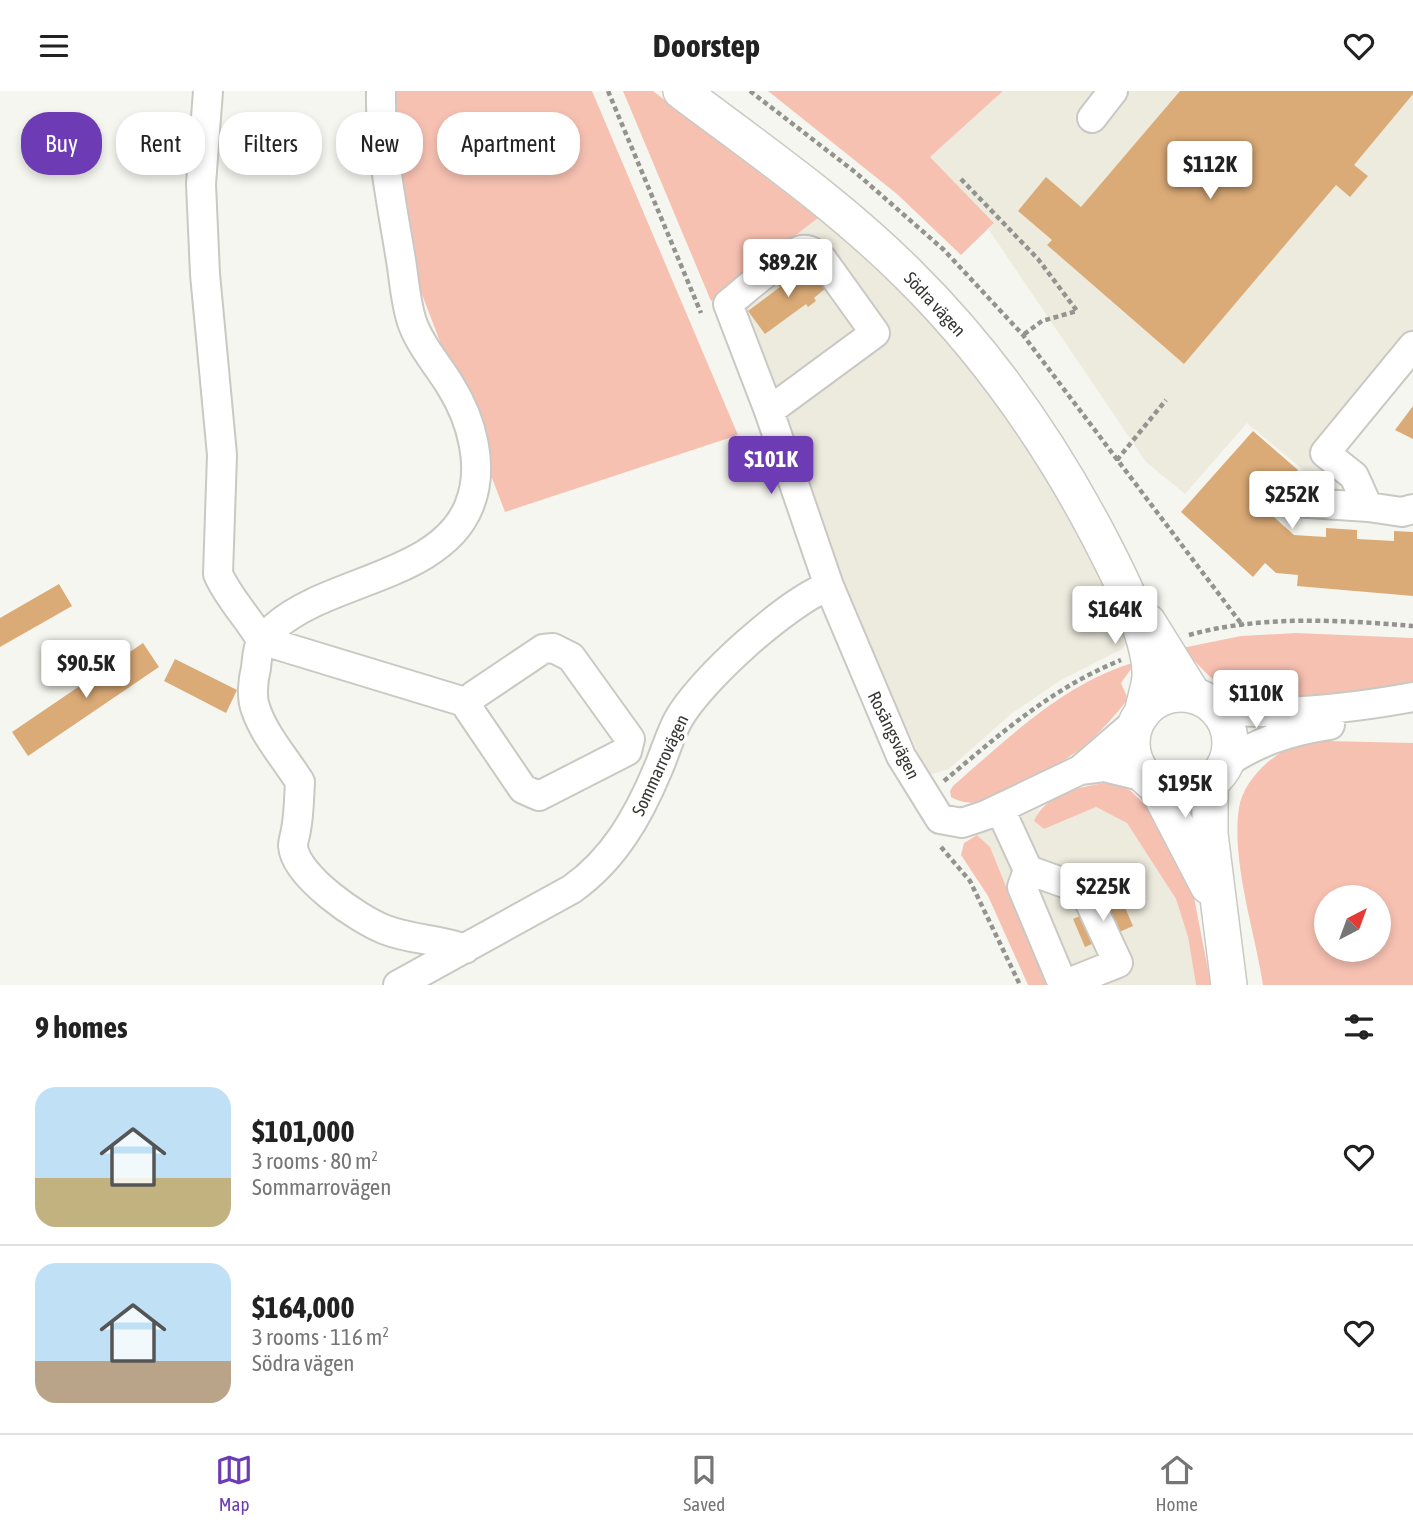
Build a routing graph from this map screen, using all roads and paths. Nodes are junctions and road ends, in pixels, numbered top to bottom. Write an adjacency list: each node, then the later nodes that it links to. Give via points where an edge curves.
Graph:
1 (208, 91): 19 (street, via 201,184 222,455 218,575)
2 (381, 91): 19 (street, via 386,169 411,321 452,387 473,439 475,486 468,508 439,545 288,615)
3 (681, 91): 15 (main road, Södra vägen, via 830,205 898,264 945,313 1034,426)
4 (1113, 91): 5 (street)
5 (1092, 118)
6 (961, 179): 7 (path, via 1038,259 1077,311 1042,321)
7 (1023, 335)
8 (1413, 346): 13 (street, via 1325,453 1353,476)
9 (1166, 400): 11 (path)
10 (769, 411): 10 (street, via 875,333 813,252 803,250 790,257 728,304); 16 (street)
11 (1117, 460)
12 (1294, 502): 13 (street)
13 (1368, 507): 14 (street)
14 (1413, 509)
15 (1120, 578): 23 (main road, Södra vägen); 24 (main road, Södra vägen, via 1148,660 1150,678)
16 (821, 589): 26 (street, Sommarrovägen, via 715,674); 32 (street, Rosängsvägen, via 901,756 940,818 962,823)
17 (1413, 626): 18 (path, via 1316,621 1243,626)
18 (1184, 637)
19 (261, 640): 22 (street); 35 (street, via 254,706 262,726 300,782 293,844 296,862 358,916 385,930)
20 (1123, 659): 30 (path, via 1084,675 1034,706)
21 (1413, 697): 23 (street, via 1360,707 1281,712)
22 (468, 703): 27 (street, via 543,649 553,648 571,657); 27 (street, via 523,789 533,795 627,751)
23 (1205, 703): 24 (main road, via 1182,694 1164,697); 29 (main road, via 1228,733 1229,749)
24 (1140, 717): 28 (street, Rosängsvägen); 31 (main road, via 1132,747 1138,767)
25 (1413, 717): 29 (street, via 1296,730 1262,741)
26 (678, 720): 27 (street); 35 (street, Sommarrovägen, via 633,822 596,872)
27 (629, 734)
28 (1080, 770): 31 (street, Rosängsvägen, via 1104,767); 32 (street, Rosängsvägen)
29 (1218, 773): 31 (main road, via 1184,792 1168,791); 34 (main road, via 1210,834)
30 (943, 782)
31 (1151, 782): 34 (main road)
32 (1000, 809): 33 (street)
33 (1028, 870): 37 (street, via 1022,887); 37 (street, via 1084,890 1118,963)
34 (1219, 911): 38 (main road)
35 (465, 949): 36 (street, Sommarrovägen)
36 (398, 985)
37 (1063, 985)
38 (1228, 985)

